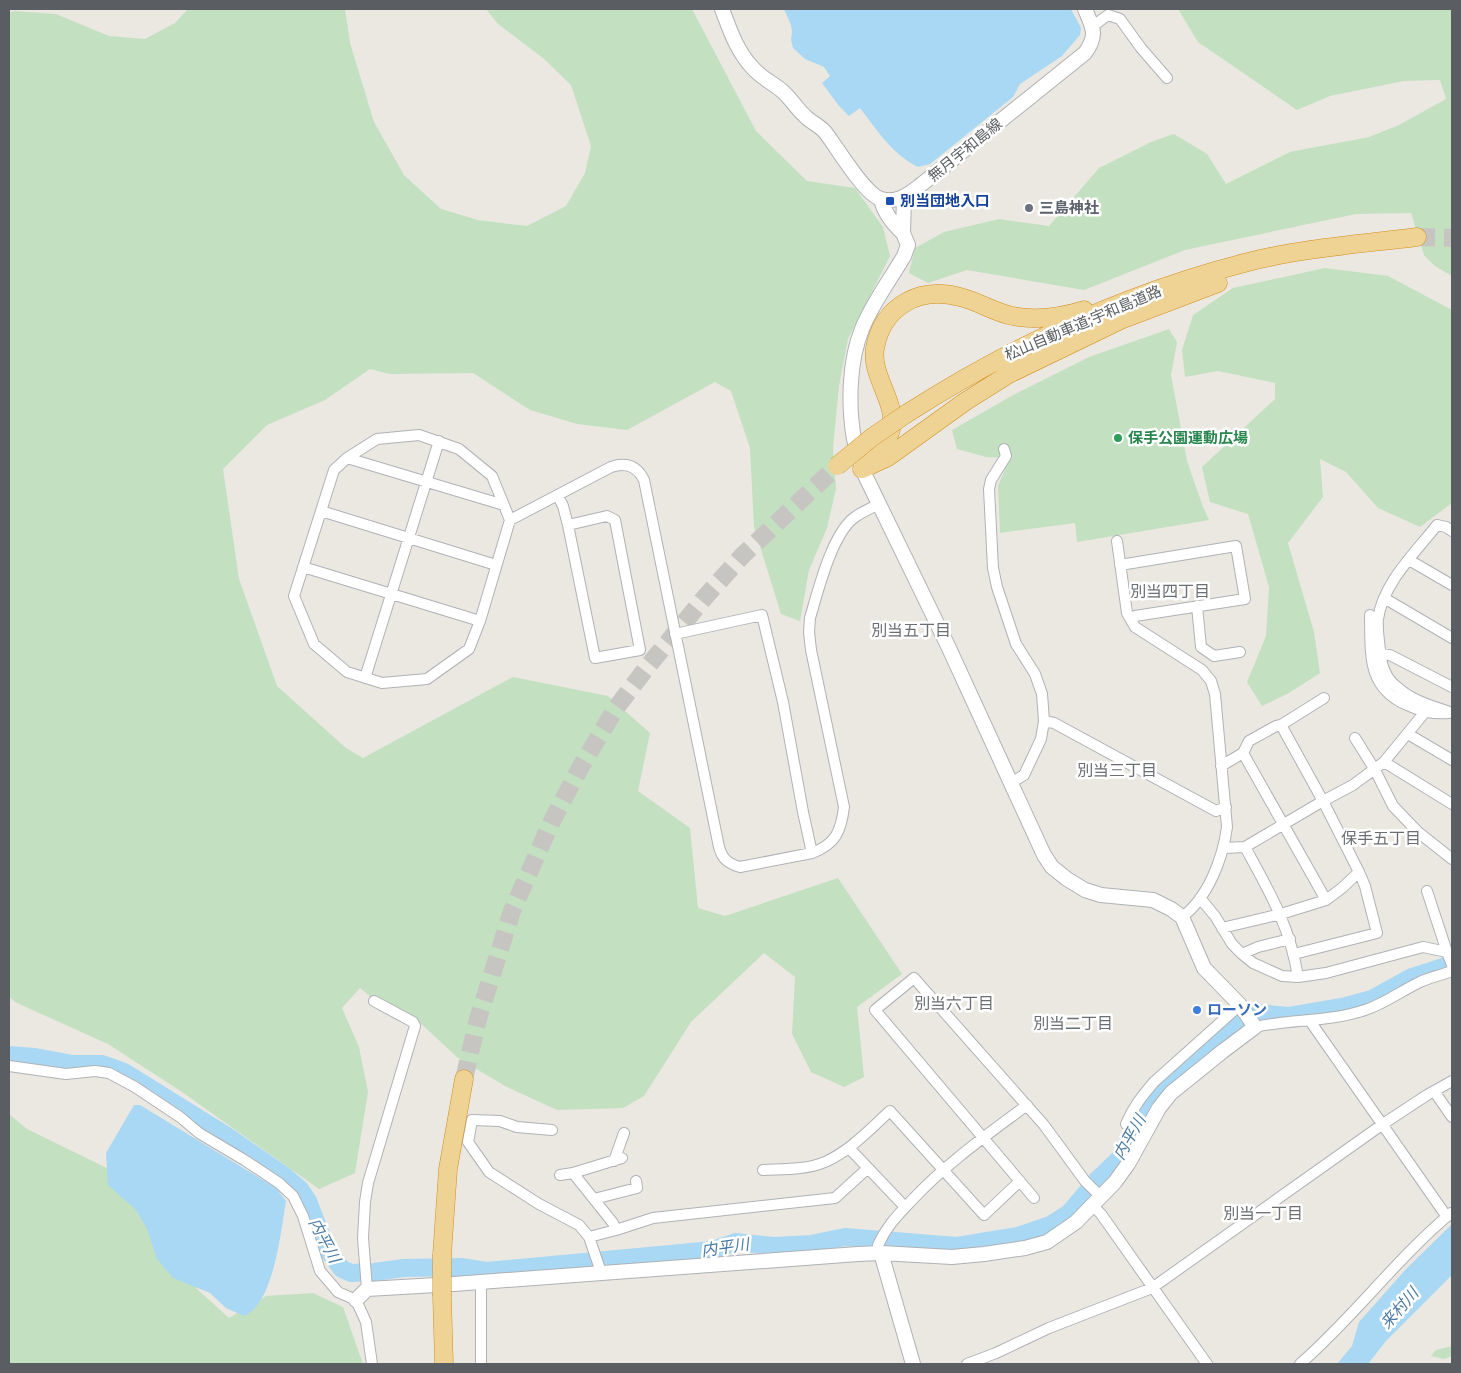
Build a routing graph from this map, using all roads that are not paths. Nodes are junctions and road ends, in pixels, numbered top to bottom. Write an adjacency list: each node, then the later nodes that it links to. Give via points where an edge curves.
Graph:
1 (722, 9): 6 (street, via 734,42 750,66 824,130 854,172)
2 (1085, 9): 3 (street)
3 (1092, 26): 4 (street, via 1108,15 1120,19); 5 (street, 無月宇和島線, via 1094,36 1085,53)
4 (1167, 78)
5 (904, 197): 6 (street); 7 (street)
6 (881, 199): 7 (street, via 890,219)
7 (903, 232): 15 (street, via 908,245 904,256 862,327 851,366 854,440)
8 (1417, 237): 9 (highway, 松山自動車道;宇和島道路)
9 (1335, 246): 10 (highway, 松山自動車道;宇和島道路, via 1249,262); 15 (highway, via 1217,283 1123,318 1009,374 888,457)
10 (1144, 294): 14 (highway, 松山自動車道;宇和島道路, bridge, via 1025,345 964,377 871,438); 15 (highway, via 1072,314 1039,319 1012,316 960,297 939,294 918,296 902,303 879,332 875,351 878,378 894,423 889,438)
11 (439, 441): 13 (street, via 419,435 377,439); 16 (street); 19 (street, via 459,449 492,476)
12 (1004, 449): 46 (street, via 1006,456 989,489 993,568 1016,644 1035,674 1042,694)
13 (347, 458): 16 (street); 20 (street, via 334,470)
14 (837, 466)
15 (862, 469): 18 (street)
16 (426, 481): 19 (street); 24 (street)
17 (558, 496): 21 (street); 22 (street); 37 (street, via 619,464 628,465 641,474)
18 (879, 504): 55 (street); 62 (street, via 855,517 836,541 810,618 811,650 844,807 842,825 834,839)
19 (504, 505): 21 (street)
20 (321, 511): 24 (street); 29 (street)
21 (510, 520): 27 (street)
22 (568, 525): 22 (street, via 607,516 615,520 640,650 595,658)
23 (1452, 531): 26 (street, via 1437,525)
24 (408, 537): 27 (street); 31 (street)
25 (1116, 541): 28 (street)
26 (1409, 560): 30 (street); 32 (street)
27 (496, 565): 36 (street)
28 (1120, 565): 33 (street, via 1236,546 1245,599); 35 (street, via 1127,613)
29 (303, 567): 31 (street); 41 (street, via 294,596 314,644 347,672)
30 (1452, 585)
31 (391, 594): 36 (street); 41 (street)
32 (1384, 598): 38 (street); 40 (street, via 1378,619)
33 (1197, 606): 35 (street, via 1134,616); 39 (street, via 1202,648 1214,656)
34 (1370, 615): 44 (street, via 1373,667 1379,684 1403,703)
35 (1131, 620): 53 (street, via 1136,627 1202,670 1211,681)
36 (480, 621): 41 (street, via 469,650 427,679 382,683)
37 (675, 634): 62 (street, via 718,847 724,859 740,867); 62 (street, via 762,615 783,702)
38 (1452, 638)
39 (1240, 652)
40 (1380, 654): 42 (street, via 1390,655); 45 (street, via 1383,667 1396,687 1426,704)
41 (365, 678)
42 (1452, 687)
43 (1324, 698): 47 (street)
44 (1425, 712): 45 (street); 48 (street)
45 (1452, 713)
46 (1044, 721): 55 (street, via 1040,739 1024,775); 58 (street, via 1054,723 1216,811)
47 (1281, 725): 50 (street, via 1249,741); 56 (street)
48 (1408, 734): 51 (street); 52 (street)
49 (1355, 738): 54 (street)
50 (1243, 754): 53 (street); 59 (street)
51 (1452, 760)
52 (1384, 762): 54 (street); 57 (street)
53 (1221, 766): 58 (street)
54 (1375, 770): 56 (street); 63 (street, via 1393,806)
55 (1011, 783): 69 (street, via 1044,855 1052,867 1067,879 1101,895 1153,900)
56 (1323, 801): 59 (street); 64 (street)
57 (1452, 804)
58 (1226, 807): 61 (street)
59 (1283, 824): 60 (street); 67 (street)
60 (1245, 847): 61 (street); 68 (street)
61 (1224, 848): 66 (street)
62 (812, 853)
63 (1452, 859)
64 (1359, 872): 67 (street); 73 (street, via 1377,933)
65 (1428, 891): 74 (street)
66 (1200, 898): 69 (street); 70 (street)
67 (1326, 900): 68 (street)
68 (1281, 914): 70 (street); 71 (street)
69 (1182, 917): 78 (street, via 1204,968)
70 (1222, 928): 72 (street)
71 (1290, 939): 72 (street); 73 (street)
72 (1242, 954): 76 (street, via 1266,970)
73 (1294, 954): 76 (street)
74 (1450, 959): 76 (street, via 1423,947 1326,973)
75 (1452, 971): 79 (street, via 1422,981 1364,1011)
76 (1298, 977)
77 (374, 1001): 110 (street, via 415,1026 368,1183 363,1238)
78 (1242, 1007): 80 (street); 87 (street, via 1154,1082 1134,1107)
79 (1310, 1021): 80 (street); 88 (street)
80 (1254, 1025): 101 (street, via 1171,1094 1159,1108 1128,1164 1115,1182)
81 (9, 1066): 112 (street, via 66,1074 110,1073 254,1166 293,1196 304,1216 320,1271 338,1292)
82 (464, 1079): 114 (highway, bridge, via 448,1169 442,1255)
83 (1452, 1082): 84 (street)
84 (1434, 1091): 86 (street); 88 (street)
85 (1027, 1105): 91 (street); 91 (street, via 914,978 875,1010); 101 (street)
86 (1452, 1118)
87 (1126, 1124)
88 (1383, 1124): 104 (street); 111 (street)
89 (552, 1130): 106 (street, via 472,1120 468,1142 489,1172 538,1204 579,1225)
90 (624, 1133): 96 (street, via 618,1160)
91 (984, 1137): 95 (street); 99 (street)
92 (849, 1148): 93 (street); 94 (street, via 825,1162 793,1169); 95 (street, via 890,1111)
93 (868, 1168): 103 (street); 105 (street, via 836,1198 653,1218)
94 (763, 1170)
95 (942, 1170): 99 (street, via 984,1215); 103 (street)
96 (573, 1173): 97 (street); 102 (street)
97 (560, 1175)
98 (636, 1181): 102 (street, via 637,1188)
99 (1020, 1181): 100 (street)
100 (1034, 1198)
101 (1096, 1198): 107 (street, via 1064,1232 1047,1242 1025,1248 952,1257); 111 (street, via 1100,1212)
102 (594, 1199): 105 (street)
103 (905, 1207): 107 (street, via 884,1231)
104 (1450, 1215): 119 (street, via 1393,1268 1324,1344)
105 (616, 1230): 106 (street)
106 (590, 1242): 108 (street)
107 (880, 1249): 108 (street); 116 (street)
108 (600, 1268): 109 (street)
109 (481, 1282): 110 (street); 115 (street)
110 (366, 1285): 112 (street)
111 (1152, 1288): 117 (street); 118 (street)
112 (356, 1300): 113 (street, via 366,1322)
113 (372, 1364)
114 (444, 1364)
115 (481, 1364)
116 (913, 1364)
117 (967, 1364)
118 (1207, 1364)
119 (1300, 1364)

